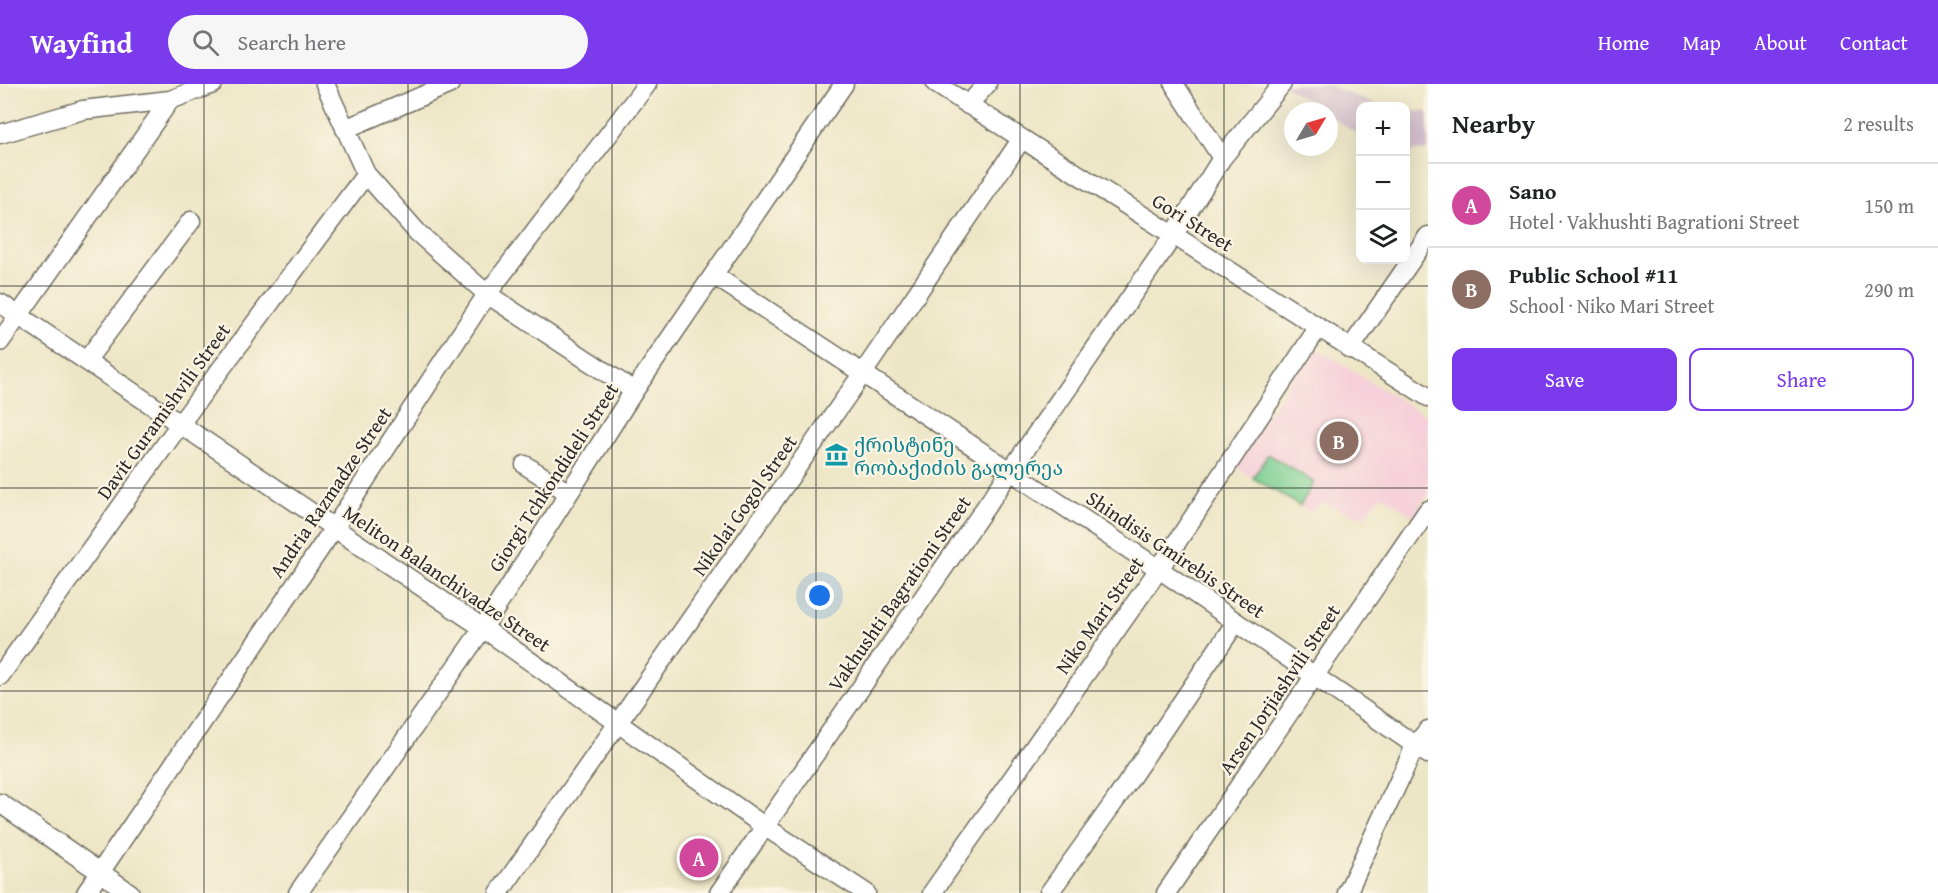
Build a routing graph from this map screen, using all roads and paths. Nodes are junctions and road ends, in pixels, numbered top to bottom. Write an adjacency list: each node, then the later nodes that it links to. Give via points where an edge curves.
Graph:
1 (213, 84): 10 (street)
2 (324, 84): 12 (street)
3 (450, 84): 12 (street)
4 (647, 84): 21 (street, Andria Razmadze Street)
5 (844, 84): 20 (street, Giorgi Tchkondideli Street)
6 (936, 84): 11 (street, Gori Street)
7 (987, 84): 11 (street)
8 (1174, 84): 15 (street)
9 (1277, 91): 15 (street, Vakhushti Bagrationi Street)
10 (170, 100): 13 (street, via 83,110); 23 (street)
11 (968, 105): 14 (street, Gori Street)
12 (345, 129): 16 (street)
13 (0, 134)
14 (1021, 140): 18 (street, Gori Street); 28 (street, Nikolai Gogol Street)
15 (1222, 159): 18 (street, Vakhushti Bagrationi Street)
16 (366, 174): 21 (street, via 418,233); 31 (street, Davit Guramishvili Street)
17 (192, 221): 27 (street)
18 (1173, 236): 24 (street, Gori Street); 33 (street, Vakhushti Bagrationi Street)
19 (1428, 236): 26 (street)
20 (715, 276): 28 (street, Shindisis Gmirebis Street); 29 (street, Giorgi Tchkondideli Street)
21 (487, 294): 29 (street); 36 (street, Andria Razmadze Street)
22 (0, 303): 23 (street, Meliton Balanchivadze Street)
23 (19, 316): 25 (street); 27 (street, Meliton Balanchivadze Street)
24 (1318, 328): 26 (street, Gori Street); 37 (street, Niko Mari Street)
25 (0, 342)
26 (1350, 349): 30 (street, Gori Street)
27 (86, 361): 31 (street, Meliton Balanchivadze Street)
28 (863, 373): 33 (street, Shindisis Gmirebis Street); 42 (street, Nikolai Gogol Street)
29 (634, 391): 34 (street, Giorgi Tchkondideli Street)
30 (1428, 397)
31 (180, 424): 36 (street, Meliton Balanchivadze Street); 40 (street, Davit Guramishvili Street)
32 (525, 465): 34 (street)
33 (1011, 470): 37 (street, Shindisis Gmirebis Street); 46 (street, Vakhushti Bagrationi Street)
34 (569, 493): 39 (street, Giorgi Tchkondideli Street)
35 (1428, 510): 41 (street, Arsen Jorjiashvili Street)
36 (334, 528): 39 (street, Meliton Balanchivadze Street); 47 (street, Andria Razmadze Street)
37 (1159, 569): 38 (street, Shindisis Gmirebis Street); 54 (street, Niko Mari Street)
38 (1236, 622): 41 (street, Shindisis Gmirebis Street); 55 (street)
39 (483, 628): 42 (street, Meliton Balanchivadze Street); 50 (street, Giorgi Tchkondideli Street)
40 (0, 676)
41 (1316, 676): 44 (street, Shindisis Gmirebis Street); 56 (street, Arsen Jorjiashvili Street)
42 (619, 724): 46 (street, Meliton Balanchivadze Street); 51 (street, Nikolai Gogol Street)
43 (1428, 730): 44 (street)
44 (1422, 749): 57 (street)
45 (0, 803): 47 (street)
46 (764, 826): 52 (street, Vakhushti Bagrationi Street); 53 (street, Meliton Balanchivadze Street)
47 (100, 873): 48 (street, Andria Razmadze Street); 49 (street)
48 (86, 893)
49 (130, 893)
50 (298, 893)
51 (499, 893)
52 (719, 893)
53 (867, 893)
54 (932, 893)
55 (1049, 893)
56 (1166, 893)
57 (1347, 893)

